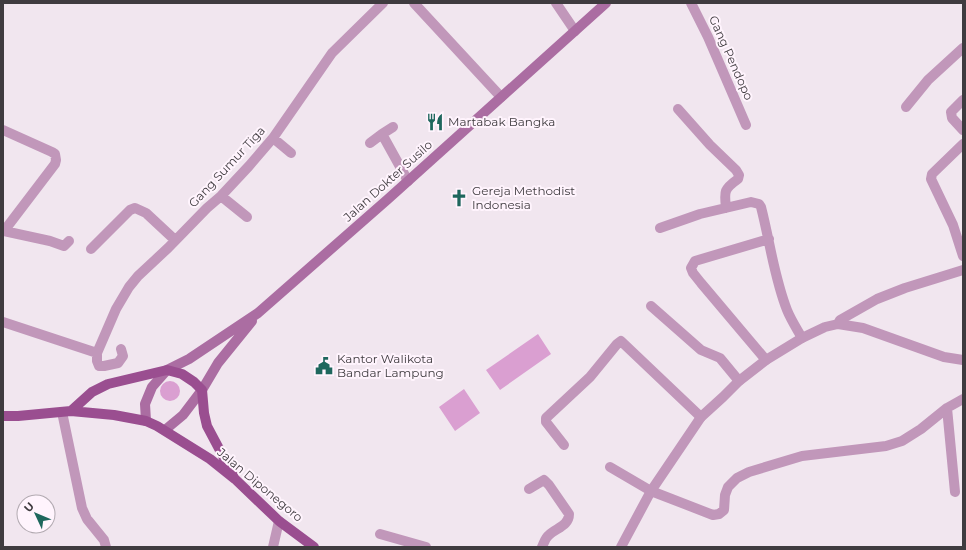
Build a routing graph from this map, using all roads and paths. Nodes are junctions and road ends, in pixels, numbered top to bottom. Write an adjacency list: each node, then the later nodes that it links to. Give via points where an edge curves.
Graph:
1 (383, 3): 17 (street, Gang Sumur Tiga, via 332,53)
2 (414, 3): 8 (street)
3 (556, 3): 6 (street)
4 (606, 3): 6 (main road, Jalan Dokter Susilo)
5 (691, 3): 12 (street, Gang Pendopo)
6 (575, 30): 8 (main road, Jalan Dokter Susilo)
7 (963, 48): 10 (street, via 928,80)
8 (501, 97): 21 (main road, Jalan Dokter Susilo)
9 (963, 100): 15 (street, via 951,112 952,118)
10 (906, 107)
11 (678, 109): 23 (street, via 739,175 738,179 727,186 724,194)
12 (746, 125)
13 (393, 127): 16 (street)
14 (3, 130): 26 (street, via 52,152 56,160)
15 (963, 130)
16 (382, 134): 18 (street); 21 (street)
17 (273, 138): 20 (street); 22 (street, Gang Sumur Tiga)
18 (370, 143)
19 (963, 144): 31 (street, via 932,174 931,178 953,225)
20 (291, 153)
21 (408, 181): 34 (main road, Jalan Dokter Susilo)
22 (221, 196): 24 (street); 28 (street, Gang Sumur Tiga)
23 (726, 208): 25 (street); 27 (street, via 751,202 759,204)
24 (247, 217)
25 (660, 228)
26 (4, 231): 29 (street, via 64,246)
27 (769, 238): 37 (street, via 776,276 785,304); 40 (street, via 695,261 691,268)
28 (175, 240): 30 (street, via 146,213 135,208); 39 (street, Gang Sumur Tiga, via 129,287)
29 (69, 241)
30 (91, 249)
31 (963, 256)
32 (963, 270): 36 (street, via 877,299 840,320)
33 (651, 306): 43 (street, via 701,350 720,358)
34 (258, 313): 42 (main road, Jalan Dokter Susilo, via 189,359); 44 (main road, Jalan Dokter Susilo, via 218,363)
35 (3, 322): 39 (street)
36 (838, 324): 37 (street); 41 (street, via 863,328 944,357)
37 (802, 338): 40 (street)
38 (121, 349): 39 (street, via 123,356 118,363 104,366 99,366 96,362)
39 (98, 353)
40 (766, 360): 43 (street)
41 (963, 360)
42 (167, 370): 44 (main road, via 182,374); 47 (main road, via 108,384); 50 (main road, Jalan Dokter Susilo, via 152,387 144,404)
43 (739, 381): 49 (street)
44 (202, 390): 51 (main road, Jalan Dokter Susilo, via 184,415); 54 (main road, via 207,426)
45 (963, 399): 46 (street)
46 (947, 408): 56 (street, via 902,441 886,446 802,456 736,478 728,487 724,510 719,514 713,515); 57 (street)
47 (66, 411): 48 (main road, Jalan Diponegoro); 50 (main road, Jalan Diponegoro); 60 (street, via 82,508)
48 (3, 416)
49 (702, 417): 52 (street, via 621,341 590,376 546,418 546,422); 56 (street)
50 (146, 421): 51 (main road, Jalan Diponegoro)
51 (165, 430): 54 (main road, Jalan Diponegoro, via 210,459)
52 (564, 445)
53 (610, 467): 56 (street)
54 (235, 479): 58 (main road, Jalan Diponegoro)
55 (529, 489): 64 (street, via 544,480 569,514 567,523 549,534)
56 (650, 491): 65 (street)
57 (955, 492)
58 (279, 521): 61 (street); 62 (main road, Jalan Diponegoro)
59 (380, 534): 63 (street)
60 (106, 547)
61 (273, 547)
62 (314, 547)
63 (426, 547)
64 (544, 547)
65 (621, 547)

